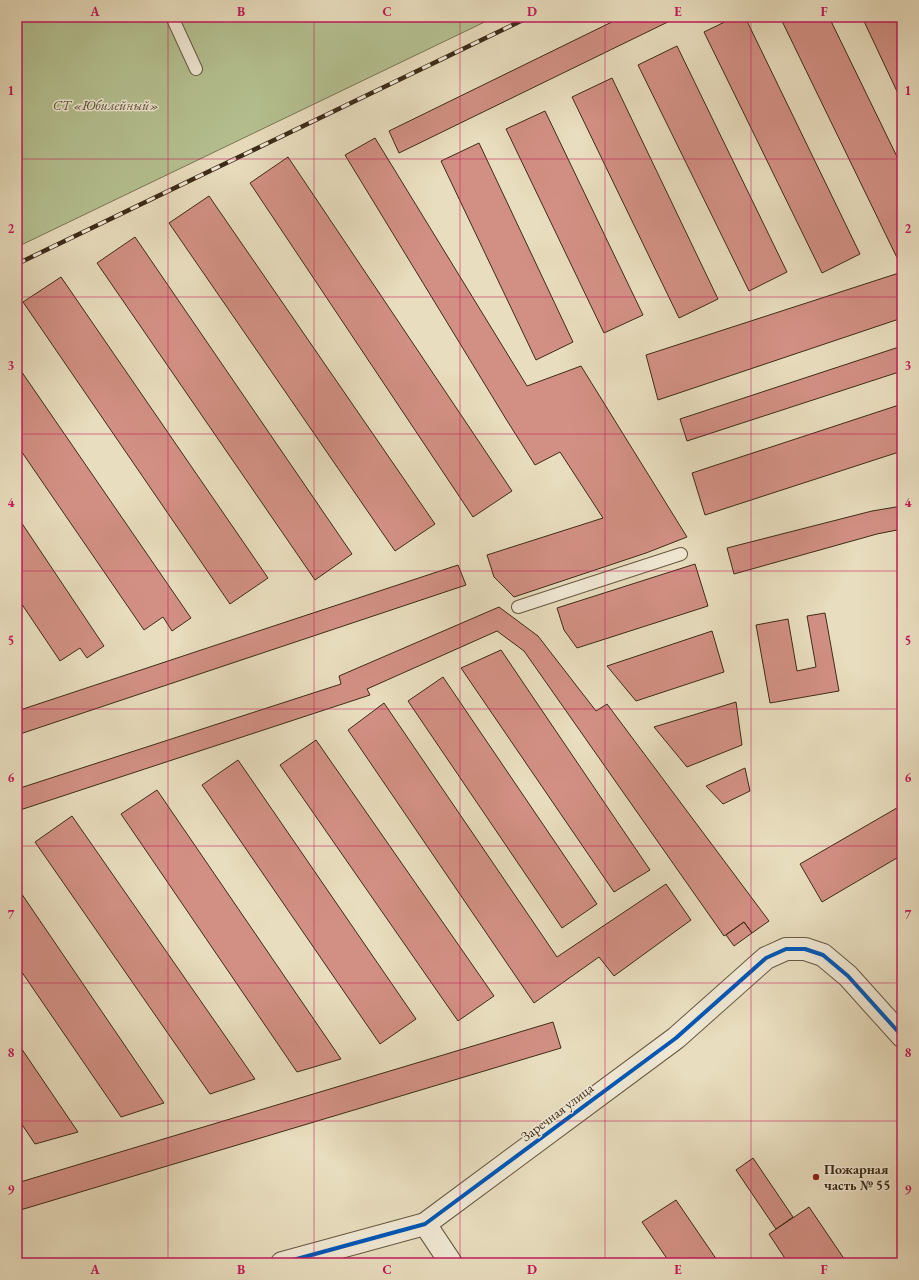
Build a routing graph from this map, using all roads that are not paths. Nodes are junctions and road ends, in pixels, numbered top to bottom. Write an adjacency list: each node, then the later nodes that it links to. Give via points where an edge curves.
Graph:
1 (172, 17): 2 (lane)
2 (196, 69)
3 (681, 554): 4 (lane)
4 (518, 607)
5 (902, 1036): 6 (street, Заречная улица, via 848,976 823,955 805,949 786,949 766,958 676,1038)
6 (425, 1224): 7 (street, Заречная улица); 8 (street)
7 (282, 1263)
8 (451, 1263)

